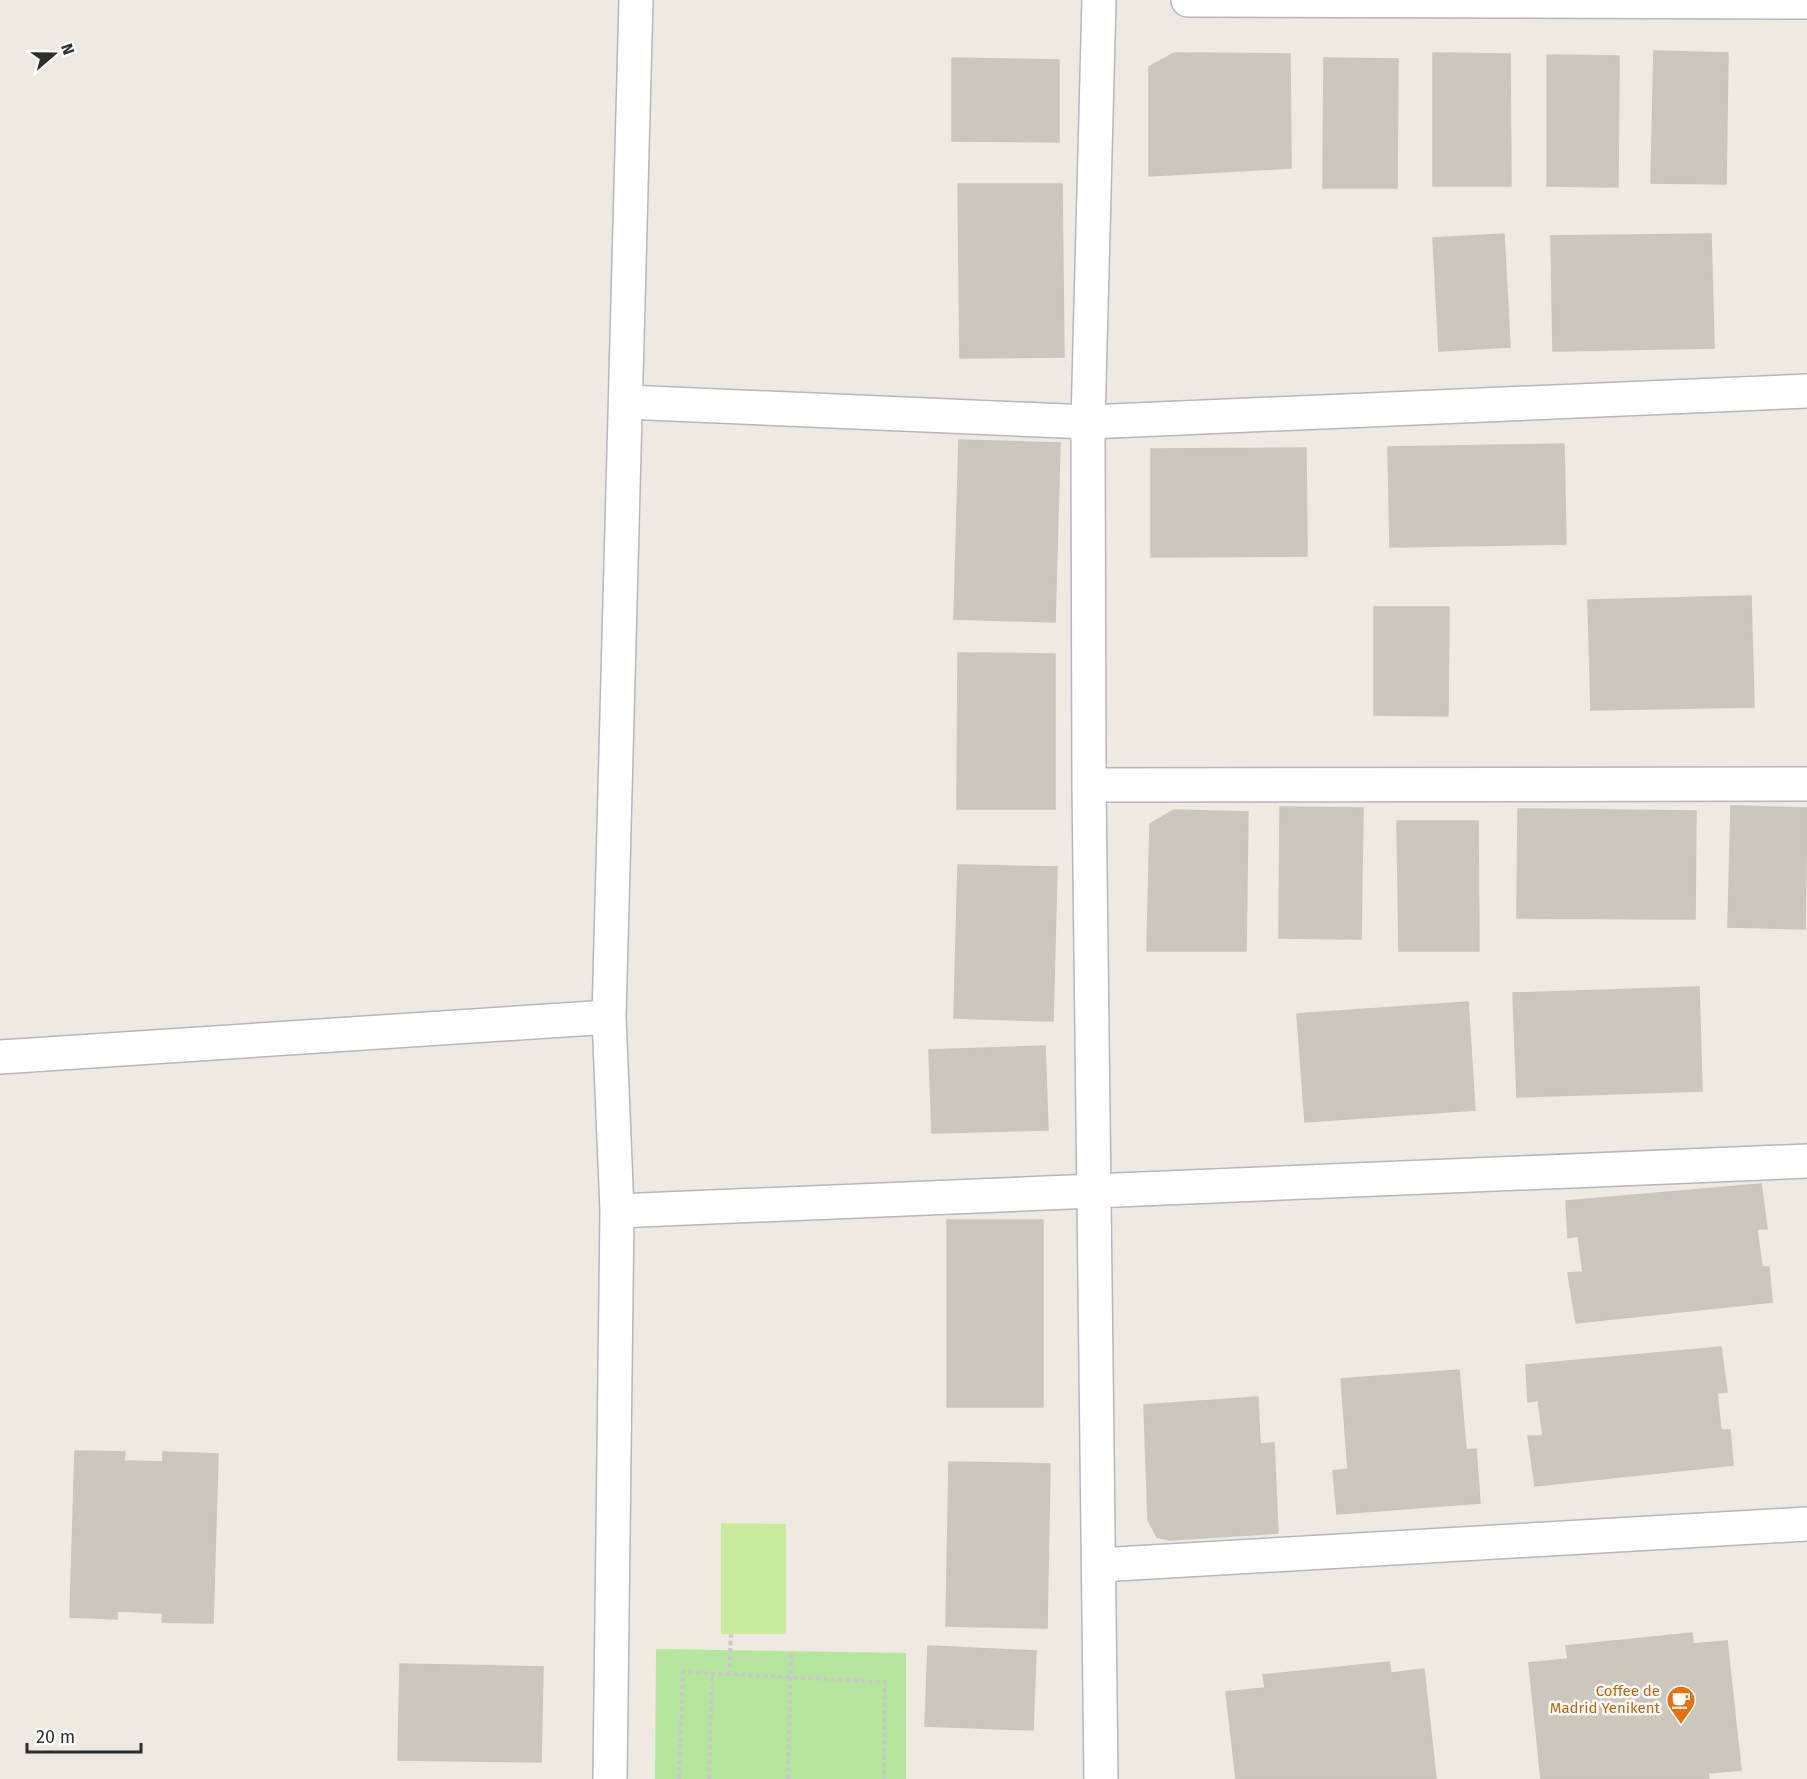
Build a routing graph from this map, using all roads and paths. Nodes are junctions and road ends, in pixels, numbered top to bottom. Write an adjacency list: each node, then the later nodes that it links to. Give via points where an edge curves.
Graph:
1 (636, 0): 6 (street)
2 (1099, 0): 7 (street)
3 (1188, 0): 4 (street)
4 (1807, 2)
5 (1807, 391): 7 (street)
6 (626, 402): 7 (street); 10 (street)
7 (1088, 422): 9 (street)
8 (1807, 784): 9 (street)
9 (1089, 785): 13 (street)
10 (609, 1017): 11 (street); 14 (street)
11 (0, 1058)
12 (1807, 1161): 13 (street)
13 (1094, 1191): 14 (street); 16 (street)
14 (616, 1211): 22 (street)
15 (1807, 1524): 16 (street)
16 (1099, 1565): 27 (street)
17 (731, 1634): 20 (path)
18 (791, 1651): 21 (path)
19 (712, 1673): 20 (path); 23 (path, via 683,1672); 24 (path)
20 (729, 1675): 21 (path)
21 (790, 1677): 25 (path); 26 (path, via 885,1682)
22 (610, 1779)
23 (679, 1779)
24 (709, 1779)
25 (788, 1779)
26 (884, 1779)
27 (1101, 1779)

